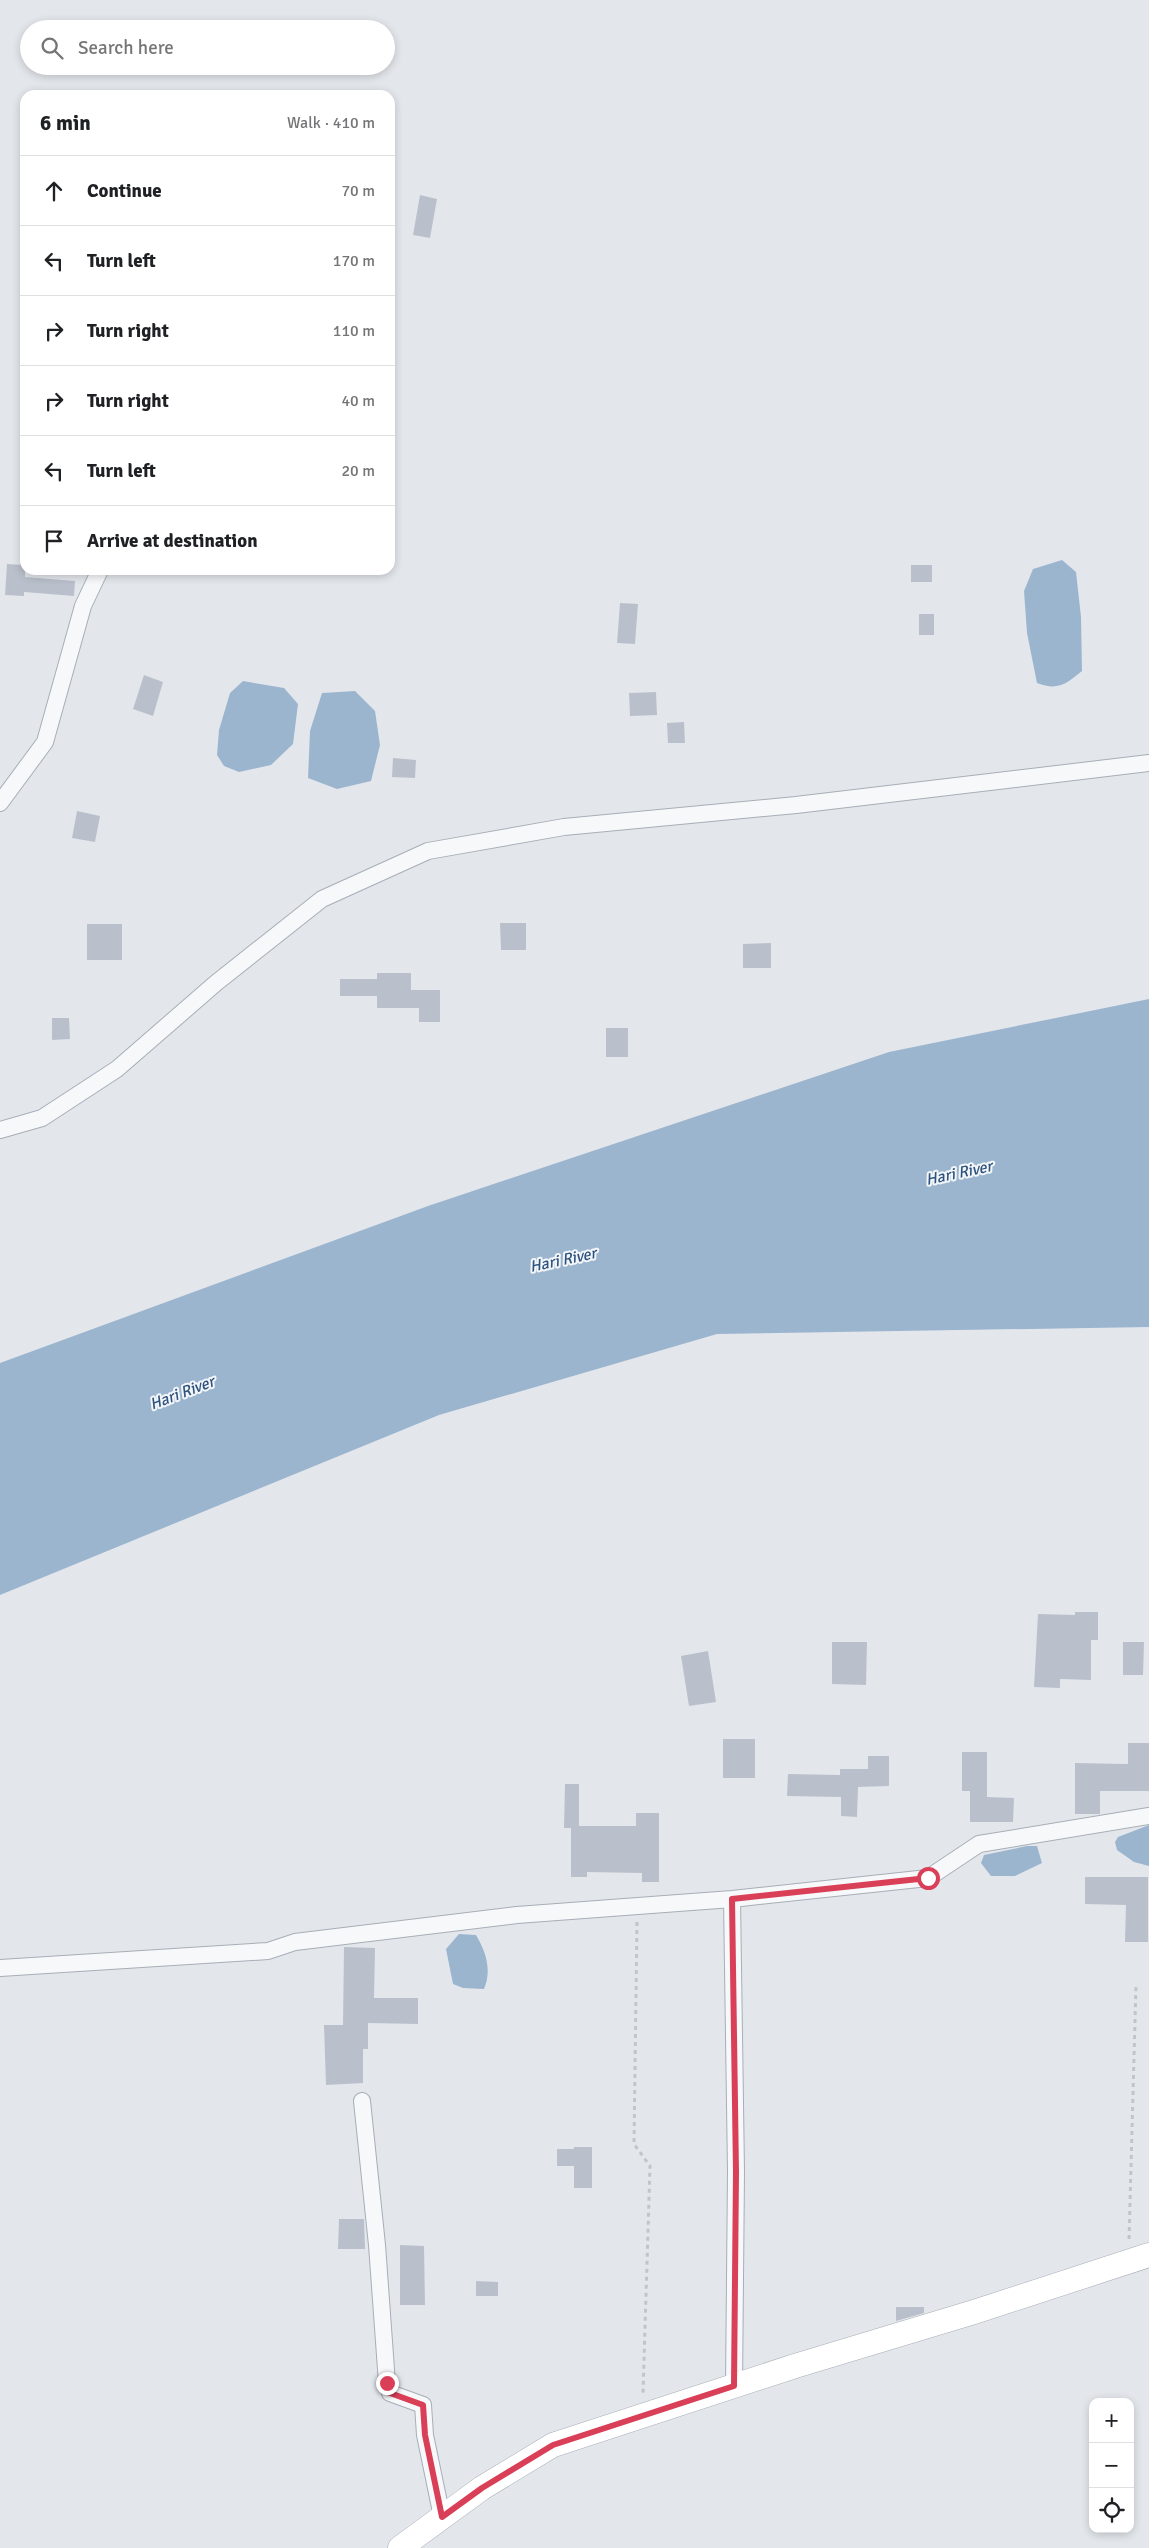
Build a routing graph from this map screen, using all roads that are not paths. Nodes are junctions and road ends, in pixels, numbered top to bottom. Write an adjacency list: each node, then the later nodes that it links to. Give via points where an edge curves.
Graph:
1 (98, 575): 3 (street, via 83,606 45,742)
2 (1149, 763): 4 (street, via 796,805 564,827 428,851 322,898 216,983 117,1069 42,1118)
3 (0, 803)
4 (0, 1130)
5 (1149, 1816): 6 (street, via 979,1844 928,1878)
6 (732, 1899): 7 (street, via 517,1915 295,1942 268,1951); 10 (street, via 736,2172)
7 (0, 1968)
8 (362, 2102): 11 (street, via 387,2383 390,2393 423,2405 425,2435)
9 (1140, 2258): 10 (main road)
10 (734, 2386): 11 (main road, via 553,2445 482,2488)
11 (442, 2517): 12 (main road)
12 (400, 2548)

